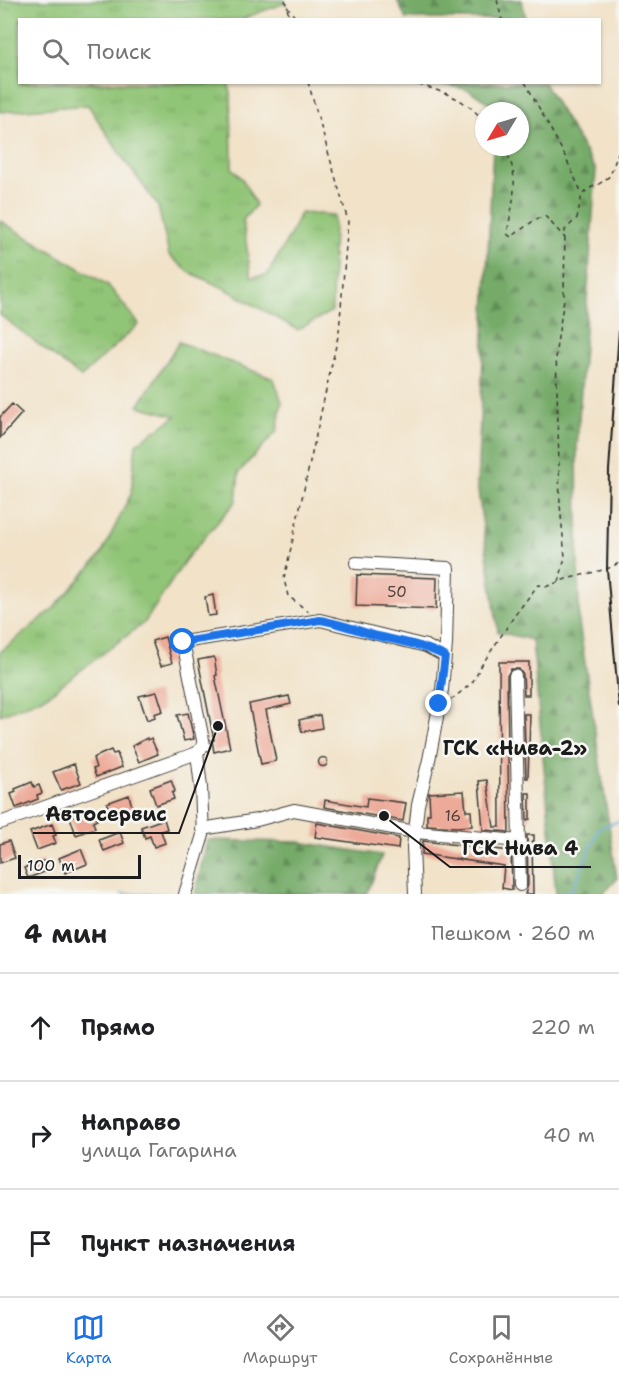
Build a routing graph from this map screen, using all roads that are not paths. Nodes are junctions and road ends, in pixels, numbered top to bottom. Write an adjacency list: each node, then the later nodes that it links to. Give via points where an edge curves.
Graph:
1 (356, 563): 2 (street, via 448,568)
2 (445, 656): 4 (street, via 426,646 320,620 183,642 204,745); 7 (street)
3 (515, 676): 8 (street)
4 (197, 753): 5 (street); 6 (street)
5 (0, 823)
6 (202, 829): 7 (street, via 294,810); 10 (street)
7 (415, 832): 8 (street); 11 (street)
8 (520, 841): 9 (street)
9 (520, 885)
10 (185, 894)
11 (415, 894)

